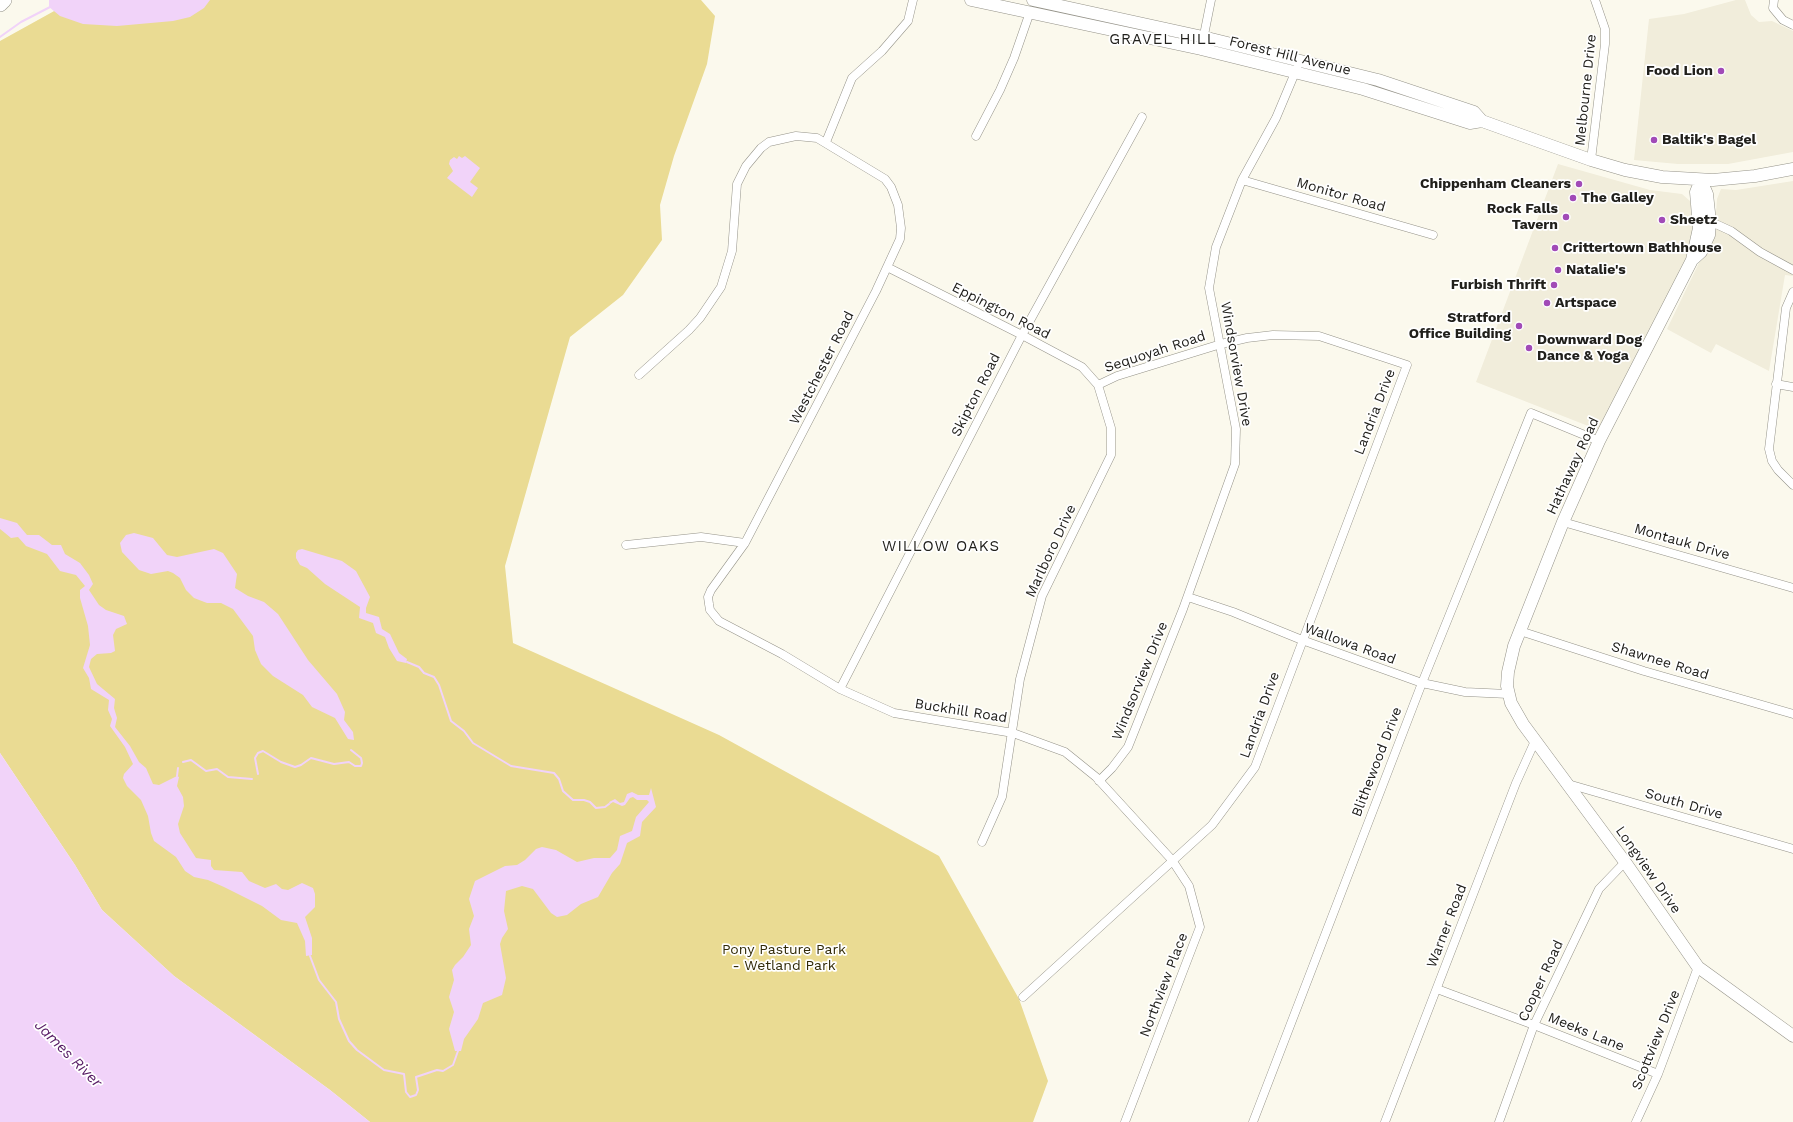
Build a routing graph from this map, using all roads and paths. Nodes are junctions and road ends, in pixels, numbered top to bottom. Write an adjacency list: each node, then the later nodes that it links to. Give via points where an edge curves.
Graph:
1 (4, 0): 9 (highway)
2 (913, 0): 19 (street, via 908,21 882,51 852,78)
3 (971, 0): 10 (main road, Forest Hill Avenue)
4 (1033, 0): 8 (main road, Forest Hill Avenue)
5 (1211, 0): 12 (street)
6 (1595, 0): 20 (street, Melbourne Drive, via 1605,29 1605,44)
7 (1774, 0): 11 (street, via 1773,8 1783,20)
8 (1068, 3): 12 (main road, Forest Hill Avenue)
9 (0, 4)
10 (1030, 12): 13 (main road, Forest Hill Avenue); 18 (street, via 1014,58)
11 (1793, 25)
12 (1203, 37): 13 (street); 14 (main road, Forest Hill Avenue)
13 (1201, 49): 15 (main road, Forest Hill Avenue)
14 (1300, 60): 15 (street, Windsorview Drive); 17 (main road, Forest Hill Avenue, via 1422,94 1474,112)
15 (1295, 72): 17 (main road, Forest Hill Avenue, via 1363,89 1470,123); 22 (street, Windsorview Drive, via 1276,118)
16 (1142, 117): 31 (street, Skipton Road)
17 (1482, 121): 20 (main road, Forest Hill Avenue)
18 (976, 136)
19 (826, 142): 28 (street, Westchester Road, via 885,179 891,187 898,205 901,228 900,239); 34 (street, Westchester Road, via 806,136 781,139 770,142 751,159 738,184 732,251 721,287 689,330)
20 (1591, 160): 23 (main road, Forest Hill Avenue, via 1656,176)
21 (1793, 169): 23 (main road, Forest Hill Avenue, via 1738,178)
22 (1242, 180): 26 (street, Monitor Road); 32 (street, Windsorview Drive, via 1216,247 1209,288)
23 (1701, 180): 24 (main road, Hathaway Road, via 1696,192); 25 (main road, Hathaway Road, via 1706,191)
24 (1698, 216): 25 (street); 27 (main road, Hathaway Road, via 1698,233)
25 (1710, 222): 27 (main road, Hathaway Road, via 1710,231 1701,252); 29 (street, via 1731,231 1760,252)
26 (1433, 235)
27 (1692, 260): 38 (main road, Hathaway Road)
28 (887, 267): 31 (street, Eppington Road); 41 (street, Westchester Road)
29 (1793, 270)
30 (1792, 295): 35 (street, via 1786,308)
31 (1022, 335): 36 (street, Eppington Road, via 1082,367); 49 (street, Skipton Road)
32 (1221, 344): 33 (street, Sequoyah Road, via 1273,335 1319,336); 36 (street, Sequoyah Road, via 1117,376); 44 (street, Windsorview Drive, via 1236,429 1235,464)
33 (1407, 365): 47 (street, Landria Drive)
34 (638, 375)
35 (1776, 384): 37 (street); 39 (street, via 1769,449 1778,470)
36 (1098, 385): 52 (street, Marlboro Drive, via 1111,428 1111,455 1042,596 1020,679)
37 (1793, 387)
38 (1599, 441): 40 (main road, Hathaway Road); 48 (street, Blithewood Drive, via 1531,413)
39 (1793, 485)
40 (1563, 522): 43 (street, Montauk Drive); 46 (main road, Hathaway Road)
41 (745, 543): 42 (street, via 701,537); 45 (street, Westchester Road, via 708,597 710,610)
42 (626, 545)
43 (1793, 588)
44 (1188, 597): 47 (street, Wallowa Road); 54 (street, Windsorview Drive, via 1128,747)
45 (719, 621): 49 (street, Buckhill Road, via 782,654)
46 (1520, 631): 50 (main road, Hathaway Road, via 1508,672); 51 (street, Shawnee Road, via 1644,671)
47 (1302, 640): 48 (street, Wallowa Road); 58 (street, Landria Drive, via 1255,767 1212,825)
48 (1422, 683): 50 (street, Wallowa Road, via 1465,692); 67 (street, Blithewood Drive)
49 (840, 689): 52 (street, Buckhill Road, via 894,713)
50 (1508, 694): 53 (main road, Longview Drive, via 1516,714)
51 (1793, 714)
52 (1013, 733): 54 (street, Buckhill Road, via 1065,752); 56 (street, Marlboro Drive, via 1002,797)
53 (1535, 741): 55 (main road, Longview Drive); 61 (street, Warner Road, via 1516,783)
54 (1099, 781): 58 (street, Buckhill Road)
55 (1568, 784): 57 (street, South Drive); 59 (main road, Longview Drive)
56 (982, 842)
57 (1793, 849)
58 (1172, 860): 62 (street, Landria Drive); 66 (street, Northview Place, via 1189,886 1200,927)
59 (1625, 862): 60 (main road, Longview Drive); 63 (street, Cooper Road, via 1599,889)
60 (1698, 967): 64 (main road, Longview Drive); 65 (street, Scottview Drive)
61 (1437, 989): 63 (street, Meeks Lane); 68 (street, Warner Road)
62 (1023, 997)
63 (1534, 1025): 65 (street, Meeks Lane); 69 (street, Cooper Road)
64 (1793, 1036)
65 (1658, 1074): 70 (street, Scottview Drive)
66 (1125, 1122)
67 (1253, 1122)
68 (1385, 1122)
69 (1499, 1122)
70 (1636, 1122)

